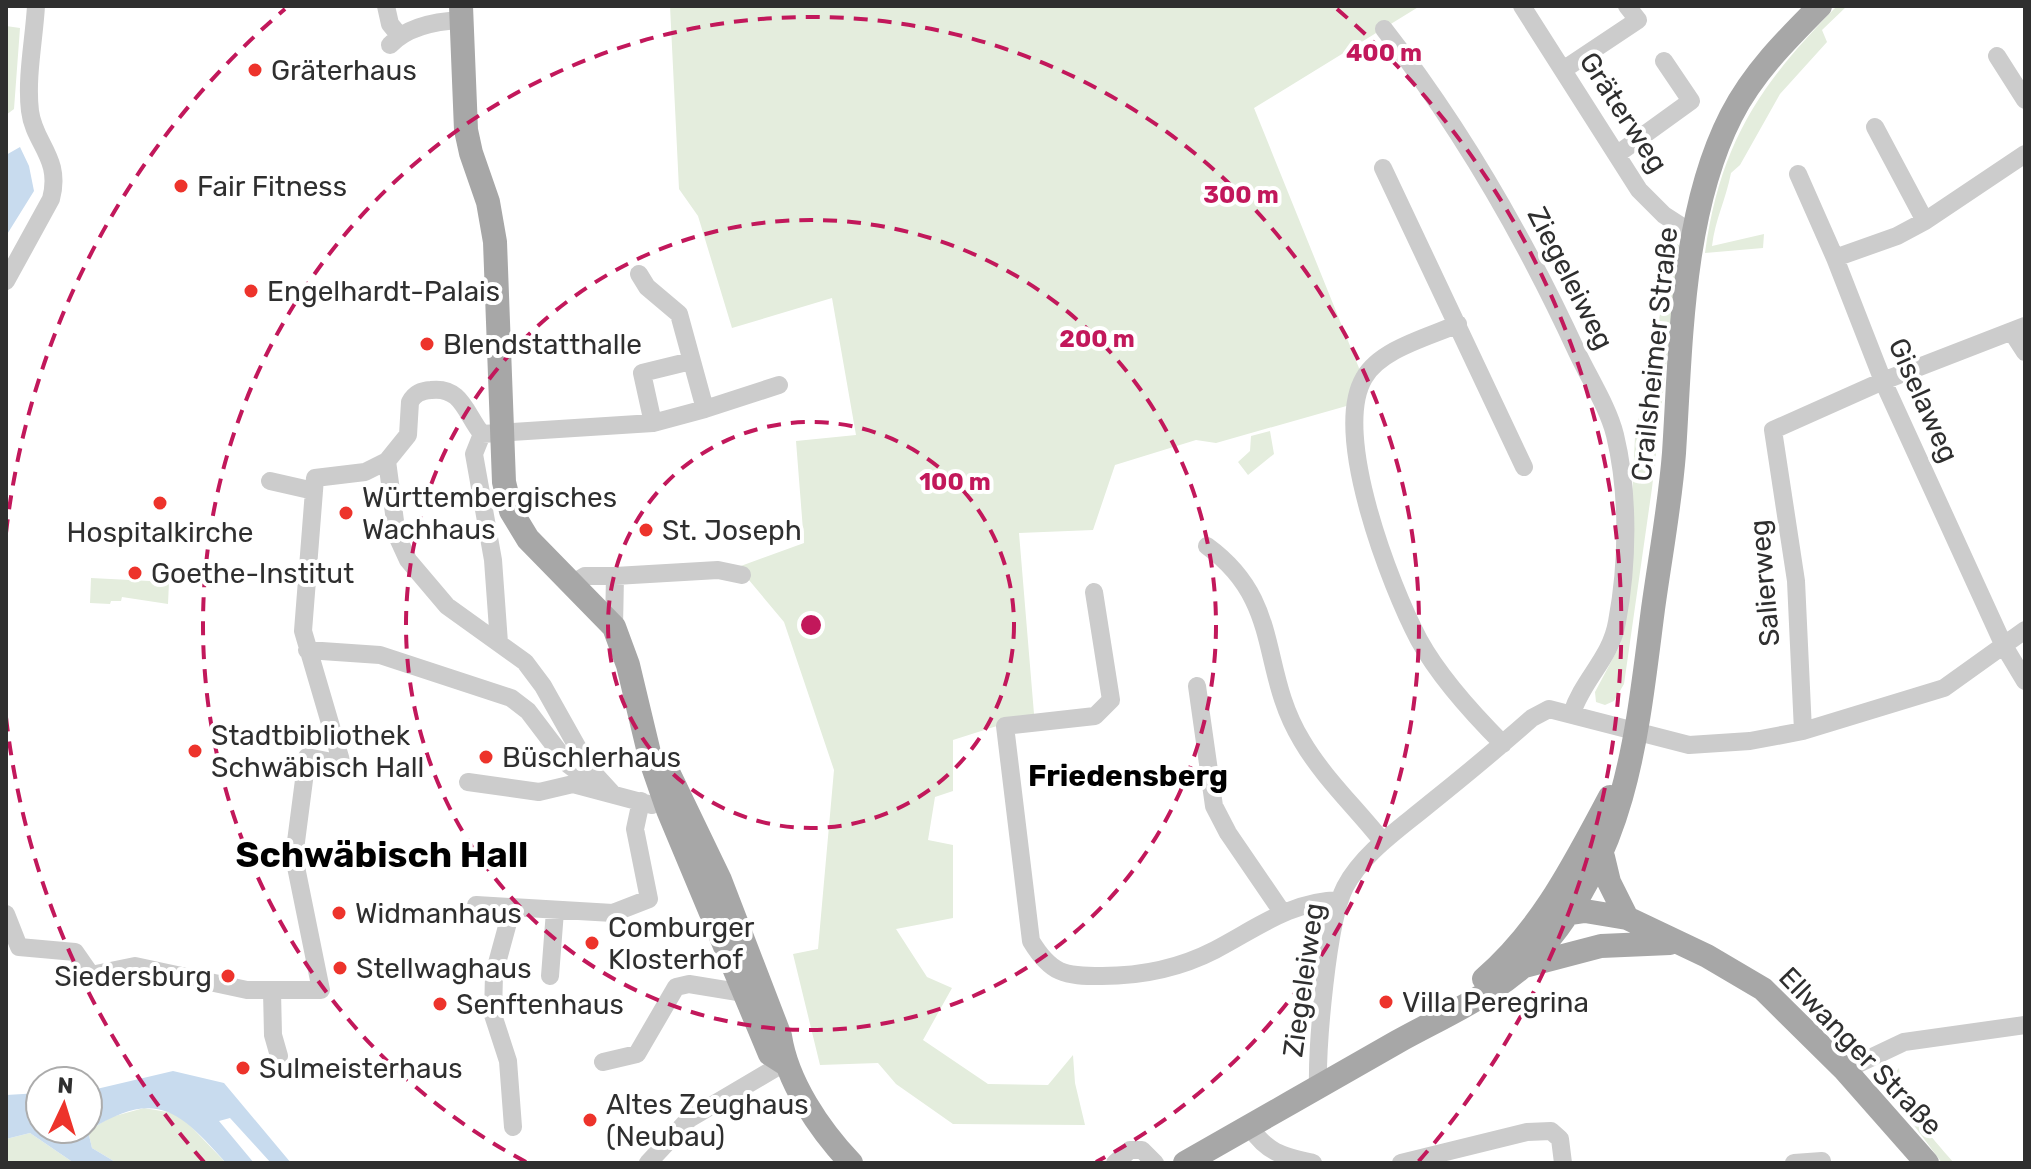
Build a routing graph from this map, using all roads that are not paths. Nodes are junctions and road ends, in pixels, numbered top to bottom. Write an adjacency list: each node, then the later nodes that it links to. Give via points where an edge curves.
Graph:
1 (36, 6): 21 (street, via 30,111 55,185)
2 (386, 6): 6 (street, via 394,40)
3 (1522, 6): 10 (street, Gräterweg)
4 (1627, 6): 10 (street, via 1638,20)
5 (1820, 6): 18 (main road, Crailsheimer Straße, via 1755,75 1730,119 1710,169)
6 (462, 13): 30 (main road, via 466,130 494,233)
7 (1384, 29): 47 (street, Ziegeleiweg, via 1494,188 1615,433 1624,505 1617,625 1607,656 1578,693)
8 (1997, 56): 11 (street)
9 (1664, 61): 13 (street, via 1691,101)
10 (1563, 70): 13 (street, Gräterweg)
11 (2025, 100)
12 (1875, 127): 17 (street)
13 (1619, 153): 18 (street, Gräterweg, via 1639,190)
14 (2025, 154): 17 (street)
15 (1383, 168): 22 (street)
16 (1798, 174): 19 (street, Giselaweg)
17 (1925, 221): 19 (street)
18 (1695, 235): 50 (main road, Crailsheimer Straße, via 1678,366 1674,457)
19 (1835, 258): 26 (street, Giselaweg)
20 (639, 274): 25 (street, via 679,314)
21 (6, 281)
22 (1458, 324): 32 (street); 51 (street, via 1381,359 1363,378 1357,403 1358,462 1386,564 1420,642 1470,711)
23 (2018, 329): 24 (street); 26 (street)
24 (2025, 352)
25 (691, 361): 28 (street); 29 (street, via 642,373)
26 (1883, 381): 43 (street, Giselaweg); 49 (street, Salierweg, via 1773,430 1796,581)
27 (779, 385): 28 (street)
28 (705, 409): 29 (street)
29 (653, 423): 30 (street)
30 (492, 434): 31 (street, via 458,397 443,388 424,391 410,402 408,435); 38 (main road, via 511,511 528,539); 42 (street, via 474,454 493,560)
31 (387, 461): 34 (street); 42 (street, via 397,536 408,560 447,606)
32 (1524, 467)
33 (270, 481): 34 (street)
34 (314, 485): 44 (street, via 303,631)
35 (1207, 546): 58 (street, via 1229,562 1261,611 1281,696 1302,741)
36 (742, 575): 37 (street, via 718,570)
37 (615, 576): 38 (street, via 585,576); 40 (street)
38 (572, 584): 40 (main road)
39 (1094, 592): 65 (street, via 1111,700 1095,716 1005,726 1031,941 1043,961 1068,975 1136,975 1214,950)
40 (614, 627): 48 (main road)
41 (2025, 630): 43 (street, Ziegeleiweg)
42 (499, 643): 54 (street, via 525,662 543,686)
43 (2004, 646): 45 (street, Giselaweg); 49 (street, Ziegeleiweg, via 1944,688)
44 (307, 650): 54 (street, via 380,655 511,698 528,711 569,765); 74 (street, via 342,764 307,757 294,857 321,990)
45 (2025, 681)
46 (1197, 686): 65 (street, via 1214,806)
47 (1572, 713): 50 (street, Ziegeleiweg); 51 (street, Ziegeleiweg, via 1549,709)
48 (645, 728): 52 (main road); 57 (main road)
49 (1803, 731): 50 (street, Ziegeleiweg, via 1725,744)
50 (1636, 738): 59 (main road, Crailsheimer Straße); 60 (main road, Crailsheimer Straße)
51 (1503, 744): 58 (street, Ziegeleiweg)
52 (651, 761): 55 (street, via 647,787); 56 (main road)
53 (468, 782): 54 (street, via 539,792 573,784)
54 (607, 791): 55 (street)
55 (636, 800): 56 (street); 64 (street, via 635,829 649,899 613,913)
56 (668, 810): 57 (main road); 75 (main road)
57 (694, 824): 80 (main road, via 780,1036)
58 (1383, 842): 61 (street, Ziegeleiweg, via 1346,884)
59 (1603, 857): 66 (main road, Crailsheimer Straße); 68 (main road)
60 (1569, 877): 66 (main road, Crailsheimer Straße); 69 (main road, Crailsheimer Straße)
61 (1340, 900): 65 (street); 82 (street, Ziegeleiweg)
62 (476, 905): 63 (street)
63 (512, 908): 64 (street); 83 (street, via 494,974 493,1015 508,1061)
64 (555, 911): 73 (street)
65 (1282, 912)
66 (1569, 913): 68 (main road); 69 (main road); 71 (main road); 72 (main road, Crailsheimer Straße)
67 (6, 914): 74 (street, via 19,947 75,952 91,975 151,967 221,986)
68 (1627, 918): 70 (main road)
69 (1541, 920): 77 (main road, Crailsheimer Straße, via 1470,991)
70 (1678, 943): 71 (main road, Ellwanger Straße); 81 (main road, Ellwanger Straße, via 1763,989)
71 (1601, 946): 72 (main road, Ellwanger Straße)
72 (1523, 967): 77 (main road, Crailsheimer Straße, via 1464,1007)
73 (550, 976)
74 (272, 991): 78 (street)
75 (744, 993): 79 (street, via 689,984 676,987 637,1054); 80 (main road, via 770,1054)
76 (2025, 1025): 81 (street, via 1904,1042)
77 (1400, 1040): 82 (main road, Crailsheimer Straße)
78 (279, 1056)
79 (603, 1062)
80 (784, 1063): 86 (street, via 689,1119); 87 (main road)
81 (1845, 1070): 95 (main road, Ellwanger Straße)
82 (1318, 1087): 84 (main road, Crailsheimer Straße)
83 (513, 1127)
84 (1250, 1127): 90 (main road, Crailsheimer Straße); 91 (street, via 1274,1154)
85 (1822, 1161): 94 (street)
86 (648, 1163)
87 (851, 1163)
88 (1115, 1163): 89 (street, via 1130,1150 1142,1150)
89 (1155, 1163)
90 (1185, 1163)
91 (1313, 1163)
92 (1401, 1163): 93 (street, via 1527,1132 1551,1131 1560,1139)
93 (1563, 1163)
94 (1794, 1163)
95 (1927, 1163)

